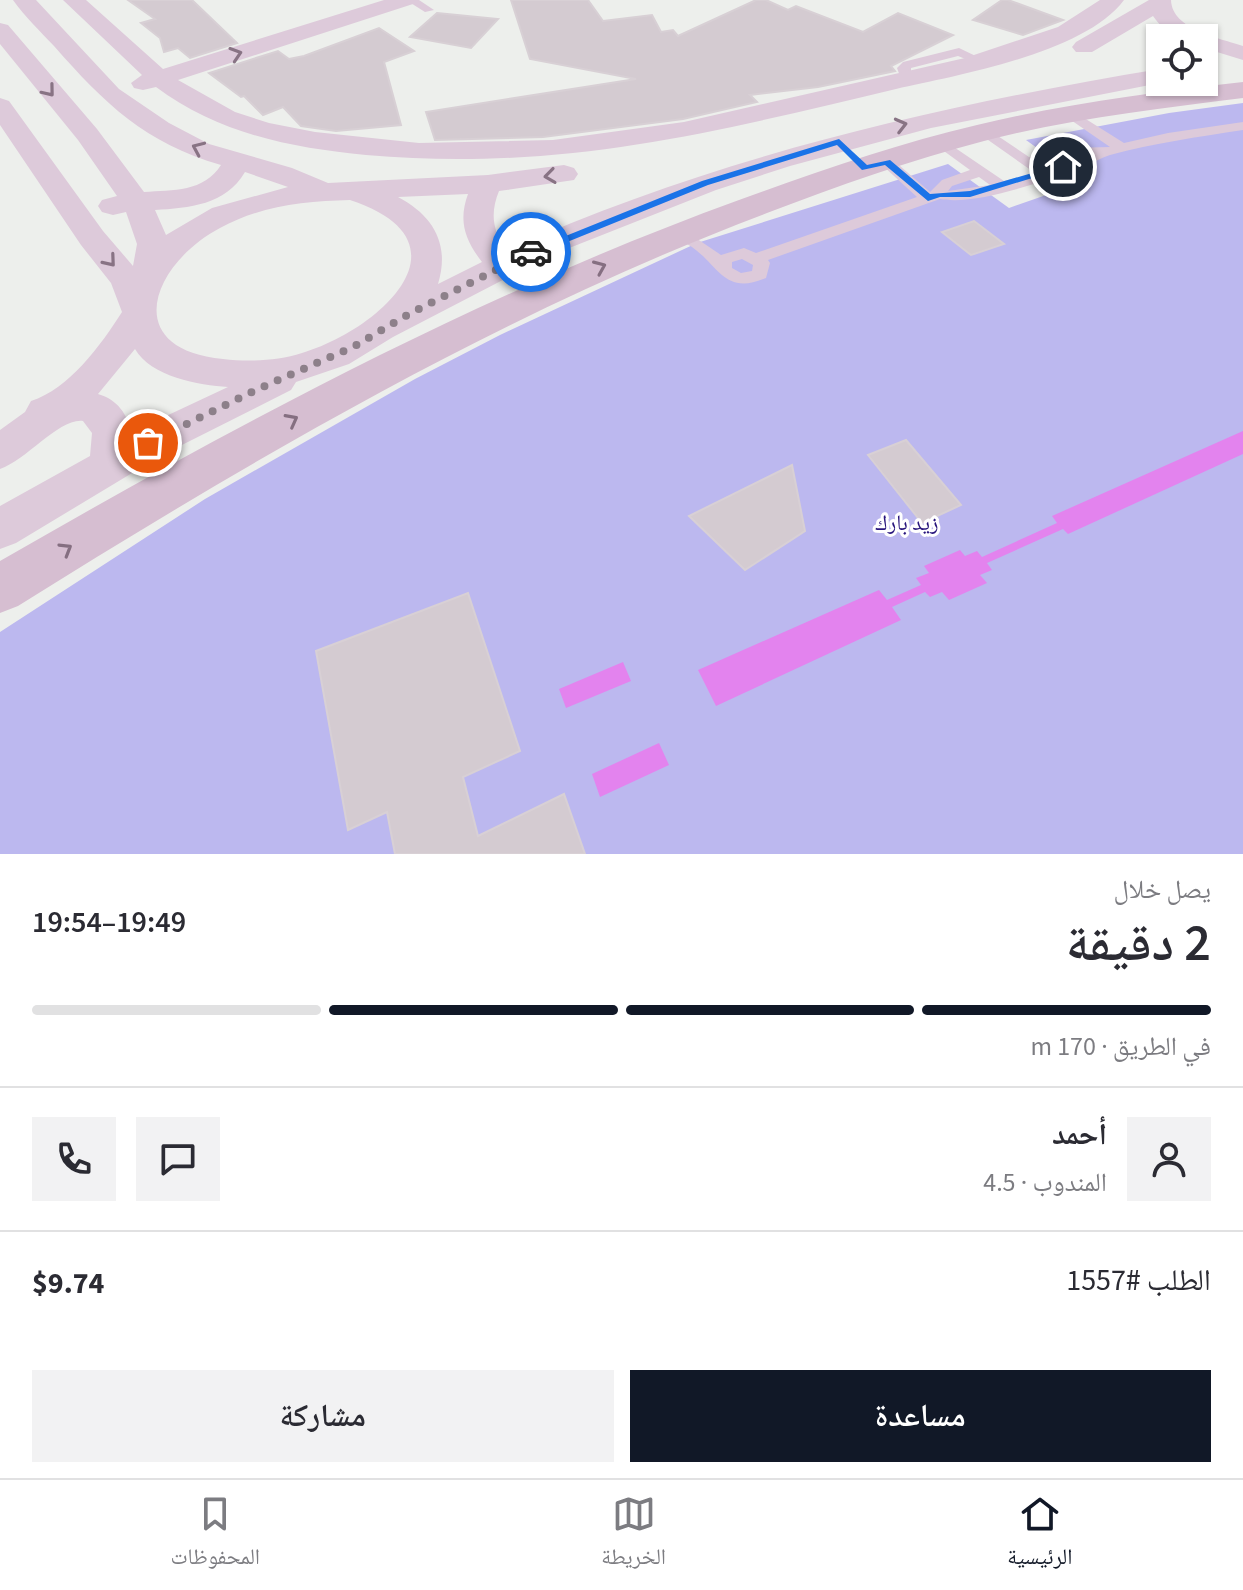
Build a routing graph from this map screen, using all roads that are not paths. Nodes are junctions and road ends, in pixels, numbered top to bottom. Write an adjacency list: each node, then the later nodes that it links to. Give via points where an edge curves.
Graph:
1 (74, 0): 17 (street)
2 (408, 0): 5 (street); 7 (lane)
3 (1113, 0): 17 (street, via 1073,29 978,60 747,119 565,150 449,153 367,148 273,132 212,111)
4 (1160, 1): 9 (street, via 1164,17); 12 (street)
5 (357, 3): 17 (street)
6 (29, 5): 8 (street); 19 (street)
7 (429, 10)
8 (0, 18)
9 (1175, 24)
10 (0, 30): 38 (street, one-way to 38)
11 (1218, 45): 13 (street)
12 (1086, 46): 15 (street); 34 (street, one-way to 34, via 634,162)
13 (1243, 53)
14 (1243, 65): 18 (street)
15 (1146, 66)
16 (1146, 66): 25 (street, one-way to 16)
17 (151, 70): 19 (street)
18 (1229, 78): 21 (street)
19 (101, 86): 30 (street, one-way to 19, via 160,129)
20 (0, 106): 24 (street)
21 (1073, 115): 23 (street); 27 (lane)
22 (1243, 126): 27 (lane)
23 (986, 132): 26 (street); 29 (lane)
24 (13, 141): 39 (street)
25 (839, 141): 31 (street); 43 (street, via 648,204)
26 (942, 143): 31 (street); 32 (lane)
27 (1121, 148): 28 (lane)
28 (1101, 153): 29 (lane, via 1071,152); 33 (lane)
29 (1027, 162): 33 (lane)
30 (237, 163): 36 (street); 38 (street, via 222,182 188,198)
31 (876, 165): 37 (lane); 40 (street)
32 (981, 171): 35 (lane); 37 (lane, via 947,183)
33 (1043, 173): 35 (lane)
34 (488, 184): 36 (street); 43 (street, via 480,197 476,225 490,253)
35 (1001, 186): 37 (lane)
36 (338, 191): 44 (street, via 284,195 204,223 171,247); 45 (street, via 384,202 421,232 428,253 425,276)
37 (933, 196): 41 (lane)
38 (134, 199): 39 (street); 44 (street, via 153,244)
39 (78, 217): 44 (street, one-way to 44)
40 (678, 233): 42 (lane); 52 (street, one-way to 40, via 369,378)
41 (757, 258): 42 (lane, via 736,253); 42 (lane, via 762,269 754,278 737,278)
42 (722, 264)
43 (504, 265): 45 (street)
44 (140, 298): 46 (street, via 145,338 164,356 193,369 230,375); 47 (street, via 122,344)
45 (387, 326): 46 (street)
46 (313, 364): 50 (street, via 188,422)
47 (60, 406): 48 (street); 49 (street); 50 (street, via 105,414 115,436)
48 (0, 429)
49 (0, 452)
50 (108, 467): 51 (street)
51 (0, 529)
52 (0, 589)

